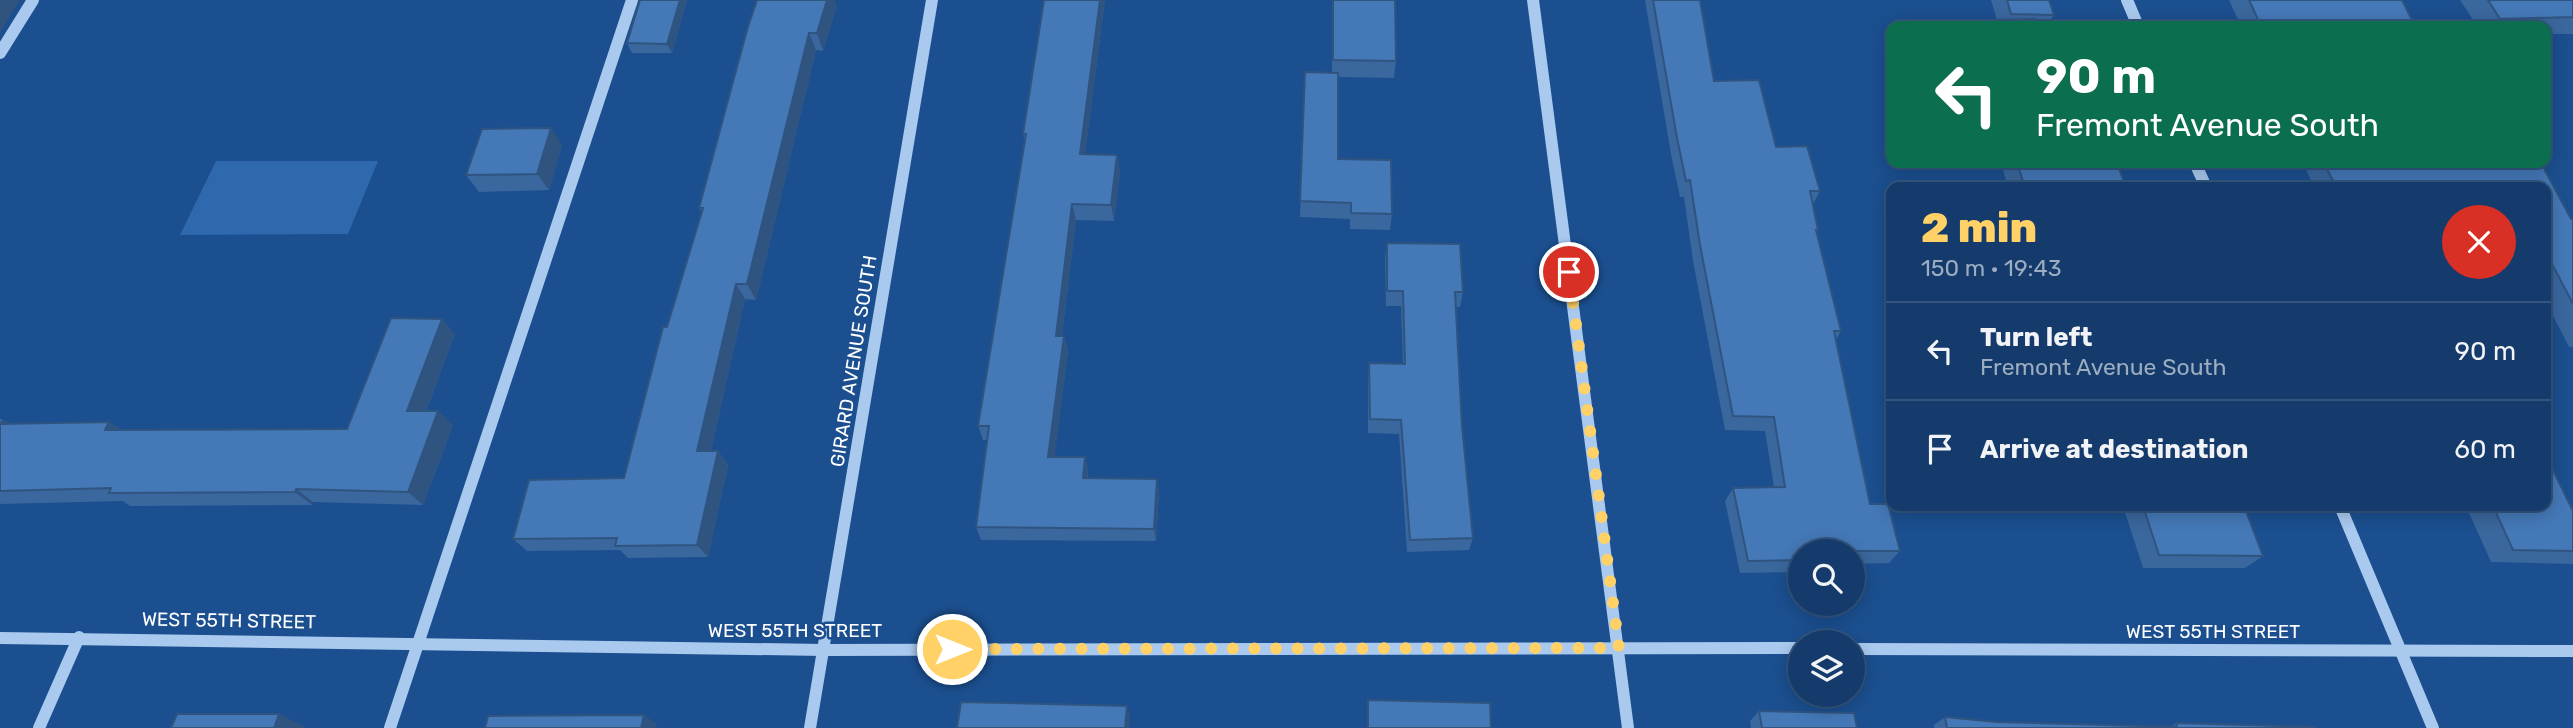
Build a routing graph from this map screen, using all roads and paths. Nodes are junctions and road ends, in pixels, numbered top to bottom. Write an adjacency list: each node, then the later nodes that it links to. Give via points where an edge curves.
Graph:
1 (33, 0): 7 (street)
2 (632, 0): 11 (street)
3 (932, 0): 15 (street, GIRARD AVENUE SOUTH)
4 (1533, 0): 12 (street)
5 (2127, 0): 6 (street)
6 (2136, 21)
7 (0, 53)
8 (2342, 511): 16 (street)
9 (79, 637): 10 (street, WEST 55TH STREET); 11 (street, WEST 55TH STREET); 18 (street)
10 (0, 638)
11 (419, 643): 15 (street, WEST 55TH STREET); 19 (street)
12 (1619, 648): 13 (street, WEST 55TH STREET); 15 (street, WEST 55TH STREET); 21 (street)
13 (1788, 649)
14 (1865, 649): 16 (street, WEST 55TH STREET)
15 (824, 650): 20 (street, GIRARD AVENUE SOUTH)
16 (2401, 651): 17 (street, WEST 55TH STREET); 22 (street)
17 (2573, 651)
18 (39, 728)
19 (390, 728)
20 (810, 728)
21 (1628, 728)
22 (2433, 728)

